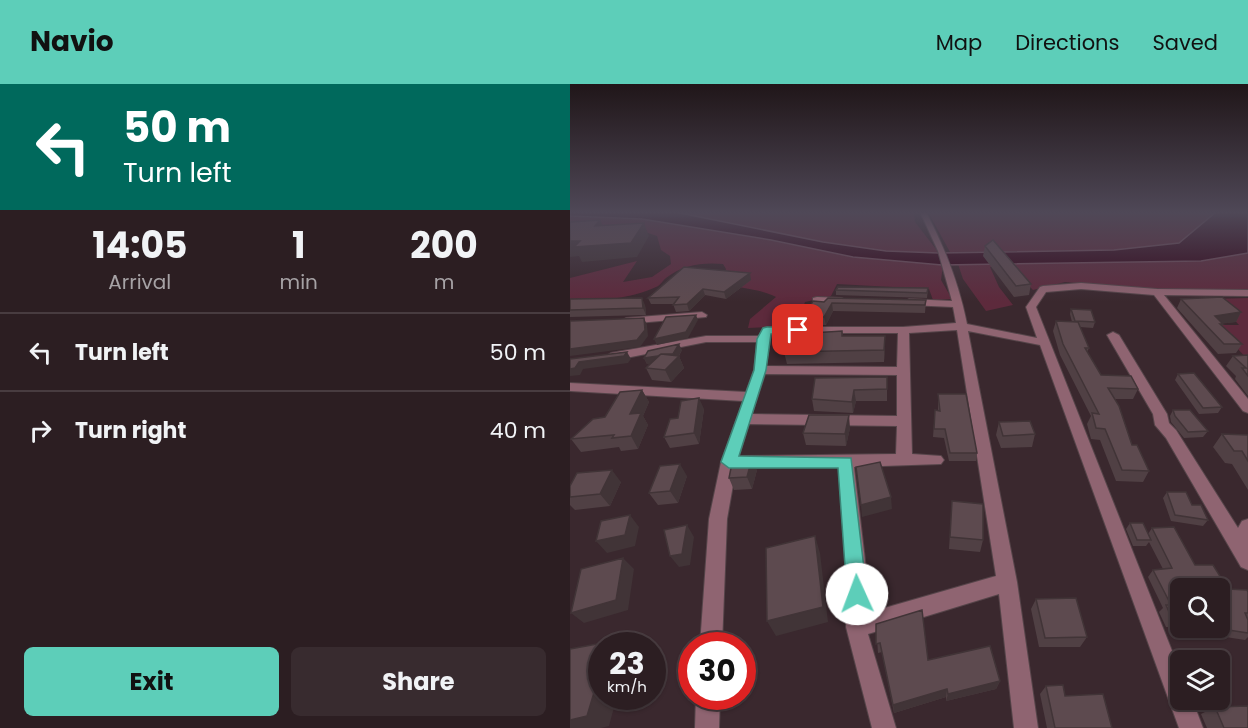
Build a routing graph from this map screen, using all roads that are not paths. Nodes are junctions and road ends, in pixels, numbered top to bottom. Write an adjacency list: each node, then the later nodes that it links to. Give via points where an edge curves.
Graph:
1 (938, 242): 7 (street)
2 (1157, 292): 3 (street); 14 (street, via 1081,286 1043,289 1031,307); 20 (street)
3 (1248, 293)
4 (817, 300): 5 (street)
5 (852, 301)
6 (899, 302): 7 (street)
7 (958, 304): 10 (street)
8 (702, 315): 9 (street)
9 (612, 321)
10 (961, 326): 11 (street); 14 (street); 30 (street)
11 (903, 330): 13 (street, via 782,329 767,330); 17 (street)
12 (1113, 335): 28 (street, via 1160,414 1162,424)
13 (763, 339): 15 (street, via 706,339); 16 (street)
14 (1045, 343): 37 (street)
15 (597, 359)
16 (760, 370): 17 (street); 19 (street)
17 (904, 371): 22 (street)
18 (572, 390): 19 (street)
19 (749, 397): 21 (street)
20 (1248, 408)
21 (744, 419): 22 (street); 25 (street)
22 (902, 421): 24 (street)
23 (936, 460): 24 (street)
24 (904, 461): 26 (street)
25 (729, 462): 26 (street); 32 (street, via 718,519)
26 (846, 462): 31 (street, via 857,577)
27 (1248, 527): 28 (street)
28 (1238, 544): 29 (street)
29 (1248, 561)
30 (1007, 582): 31 (street); 36 (street)
31 (856, 627): 35 (street)
32 (712, 632)
33 (708, 710): 34 (street)
34 (707, 728)
35 (884, 728)
36 (1026, 728)
37 (1191, 728)

